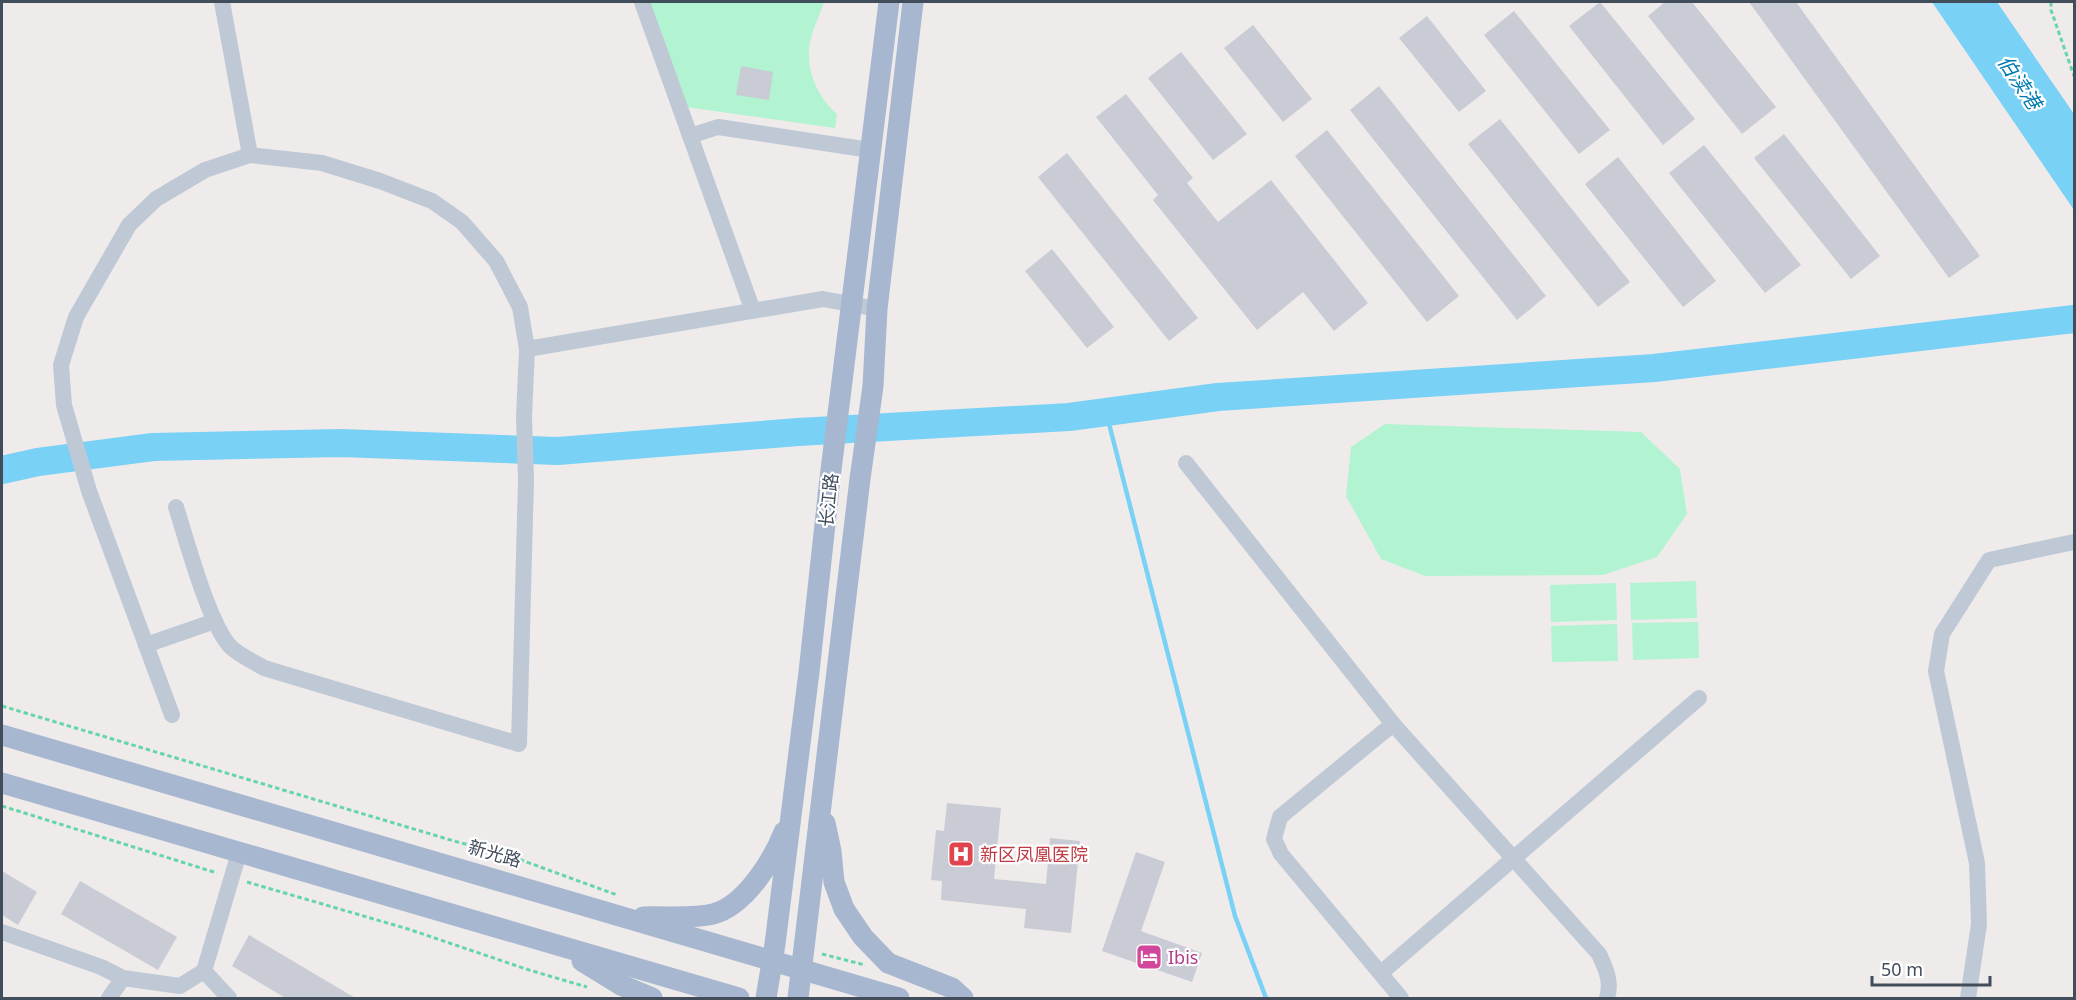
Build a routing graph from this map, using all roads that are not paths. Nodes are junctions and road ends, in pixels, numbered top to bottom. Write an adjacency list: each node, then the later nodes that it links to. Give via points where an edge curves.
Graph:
1 (222, 2): 7 (street)
2 (642, 2): 5 (street)
3 (889, 2): 6 (main road, 长江路)
4 (913, 2): 9 (main road, 长江路)
5 (690, 136): 6 (street, via 718,127); 10 (street)
6 (870, 150): 8 (main road, 长江路)
7 (250, 155): 11 (street, via 322,163 380,181 432,201 462,222 496,261 520,307); 16 (street, via 205,170 156,199 129,225 76,317 61,365 64,405 89,491)
8 (852, 304): 9 (street); 10 (street, via 823,299); 22 (main road, 长江路)
9 (877, 309): 23 (main road, 长江路, via 873,386)
10 (753, 311): 11 (street)
11 (527, 349): 15 (street, via 519,744 264,668 231,648)
12 (1186, 463): 19 (street)
13 (176, 507): 15 (street)
14 (2074, 542): 44 (street, via 1989,560 1942,634 1936,671 1977,863 1979,924)
15 (215, 621): 16 (street)
16 (146, 645): 18 (street)
17 (1699, 698): 25 (street)
18 (172, 715)
19 (1393, 723): 25 (street); 32 (street, via 1280,817 1274,838 1281,854)
20 (2, 735): 26 (main road, 新光路)
21 (2, 783): 24 (main road)
22 (792, 808): 26 (main road, via 781,838 755,883 715,914 693,917); 30 (main road, 长江路)
23 (821, 809): 29 (main road, 长江路); 41 (main road, via 834,882 844,909 863,937 888,963 952,988)
24 (239, 853): 28 (main road); 31 (street)
25 (1514, 858): 32 (street); 43 (street, via 1599,954 1609,975)
26 (624, 908): 30 (main road, 新光路)
27 (2, 932): 33 (street)
28 (559, 946): 36 (main road, via 621,985); 37 (main road)
29 (803, 960): 30 (main road, 新光路); 39 (main road, 长江路); 40 (main road, 新光路)
30 (772, 961): 38 (main road, 长江路)
31 (204, 971): 33 (street, via 180,986); 35 (street)
32 (1381, 973): 42 (street)
33 (123, 978): 34 (street)
34 (109, 999)
35 (229, 999)
36 (652, 999)
37 (739, 999)
38 (766, 999)
39 (798, 999)
40 (898, 999)
41 (963, 999)
42 (1401, 999)
43 (1607, 999)
44 (1968, 999)

